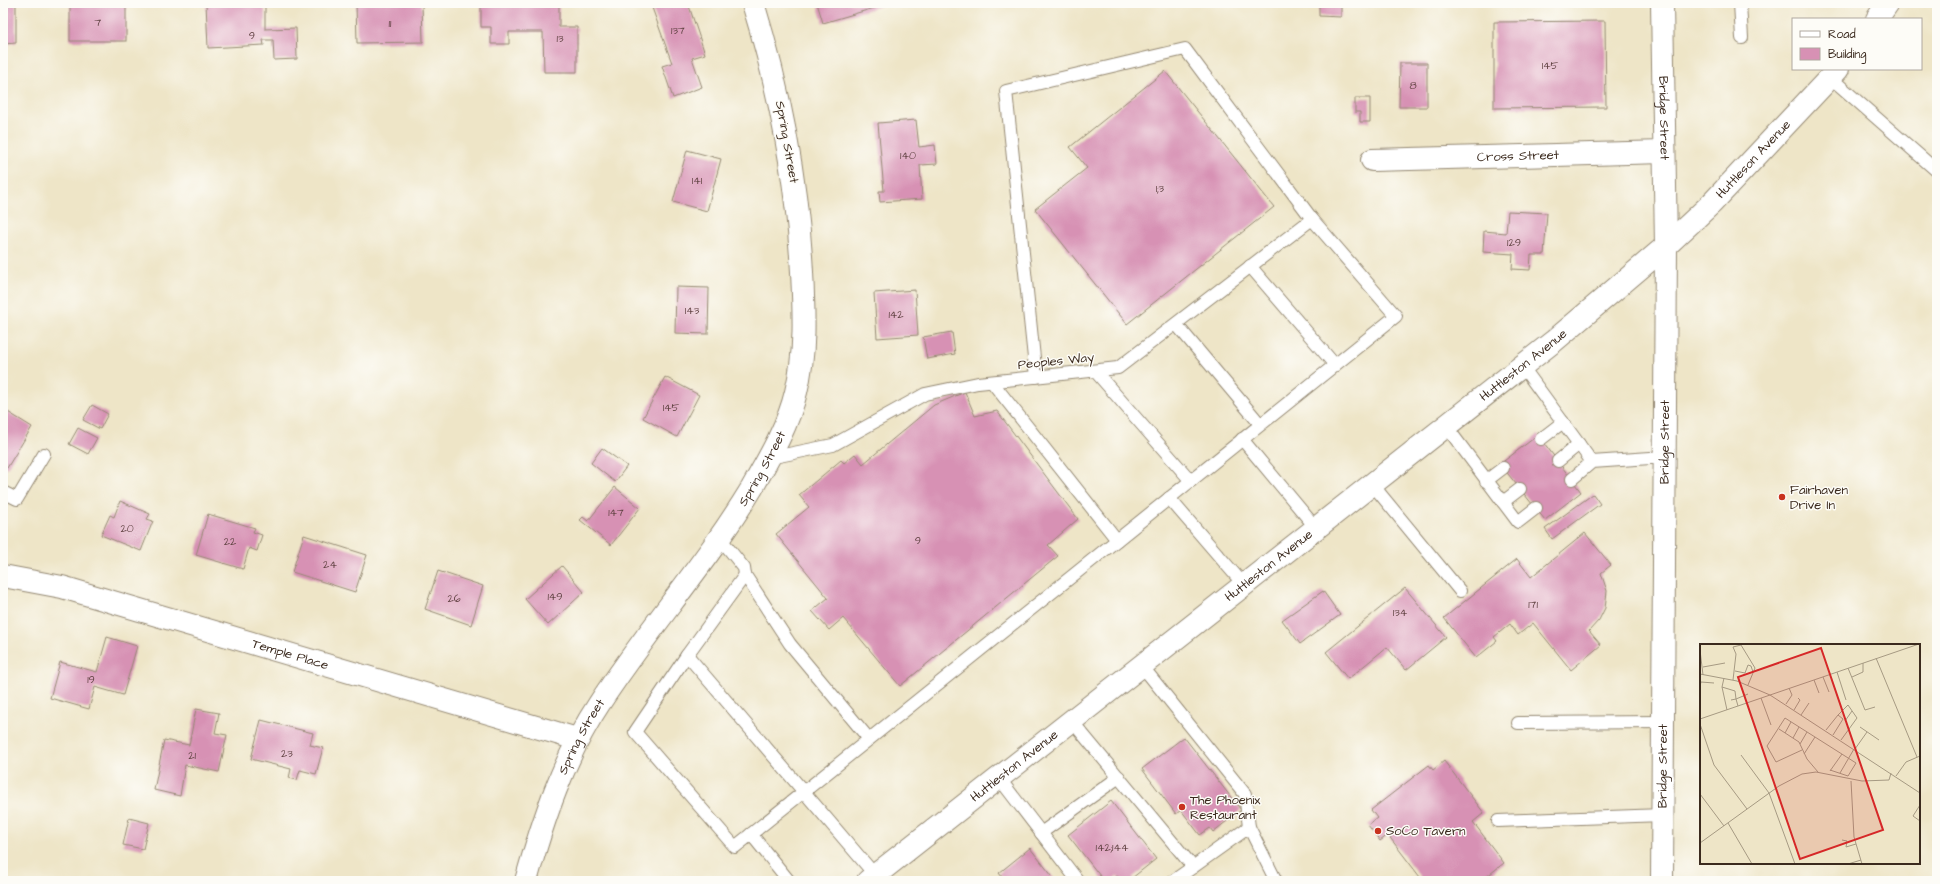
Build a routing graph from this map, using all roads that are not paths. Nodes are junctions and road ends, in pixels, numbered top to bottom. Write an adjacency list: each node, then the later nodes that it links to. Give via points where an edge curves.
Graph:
1 (753, 3): 29 (main road, Spring Street, via 780,101 789,150 797,200 803,298 803,346 796,393)
2 (1662, 3): 8 (main road, Bridge Street)
3 (1740, 3): 6 (lane)
4 (1888, 3): 5 (main road)
5 (1877, 18)
6 (1742, 38)
7 (1835, 74): 10 (lane); 13 (main road, Huttleson Avenue, via 1712,203)
8 (1664, 152): 9 (main road, Cross Street); 13 (main road, Bridge Street)
9 (1372, 160)
10 (1931, 162): 11 (lane)
11 (1937, 170)
12 (1312, 219): 14 (lane, Peoples Way); 16 (lane, via 1396,316); 19 (lane, via 1185,49 1006,90)
13 (1666, 246): 17 (main road, Huttleston Avenue); 28 (main road, Bridge Street)
14 (1250, 266): 15 (lane, Peoples Way); 16 (lane)
15 (1176, 324): 18 (lane, Peoples Way, via 1118,368); 22 (lane)
16 (1335, 364): 22 (lane)
17 (1522, 366): 21 (lane); 23 (main road, Huttleston Avenue)
18 (1095, 370): 19 (lane, Peoples Way); 34 (lane)
19 (1036, 377): 20 (lane, Peoples Way)
20 (992, 382): 29 (lane, Peoples Way, via 978,382 926,394 833,445); 44 (lane)
21 (1563, 422): 25 (lane); 26 (lane)
22 (1260, 424): 24 (lane)
23 (1446, 426): 35 (lane); 36 (main road, Huttleston Avenue)
24 (1242, 439): 34 (lane); 42 (lane)
25 (1541, 439)
26 (1579, 444): 30 (lane); 31 (lane)
27 (44, 454): 38 (lane, via 17,500)
28 (1665, 457): 31 (lane); 52 (main road, Bridge Street)
29 (769, 458): 43 (main road, Spring Street)
30 (1558, 460)
31 (1592, 462): 33 (lane)
32 (1504, 468): 35 (lane)
33 (1572, 479)
34 (1190, 480): 39 (lane)
35 (1486, 482): 40 (lane)
36 (1372, 484): 42 (main road, Huttleston Avenue); 48 (lane)
37 (1520, 489): 40 (lane)
38 (3, 492)
39 (1169, 498): 44 (lane); 47 (lane)
40 (1503, 502): 41 (lane, via 1518,522)
41 (1536, 508)
42 (1316, 528): 47 (main road, Huttleston Avenue)
43 (720, 538): 45 (lane, via 744,568); 54 (main road, Spring Street, via 600,702)
44 (1117, 540): 55 (lane)
45 (746, 575): 49 (lane); 55 (lane, via 790,644)
46 (3, 576): 54 (main road, Temple Place, via 62,587)
47 (1244, 585): 50 (main road, Huttleston Avenue)
48 (1460, 591)
49 (688, 655): 58 (lane); 63 (lane, via 635,732 735,848)
50 (1142, 666): 51 (main road, Huttleston Avenue); 61 (lane, via 1245,794)
51 (1072, 720): 56 (lane); 57 (main road, Huttleston Avenue)
52 (1663, 722): 53 (lane); 59 (main road, Bridge Street)
53 (1518, 723)
54 (577, 739): 66 (main road, Spring Street, via 536,845)
55 (869, 739): 58 (lane)
56 (1119, 777): 62 (lane); 64 (lane)
57 (999, 778): 62 (lane); 65 (main road, Huttleston Avenue)
58 (803, 792): 63 (lane); 65 (lane)
59 (1663, 815): 60 (lane); 71 (main road, Bridge Street)
60 (1498, 821)
61 (1249, 827): 64 (lane); 70 (lane)
62 (1041, 833): 68 (lane)
63 (751, 834): 67 (lane)
64 (1193, 866): 69 (lane)
65 (872, 878)
66 (526, 881)
67 (789, 881)
68 (1078, 881)
69 (1173, 881)
70 (1276, 881)
71 (1662, 881)

